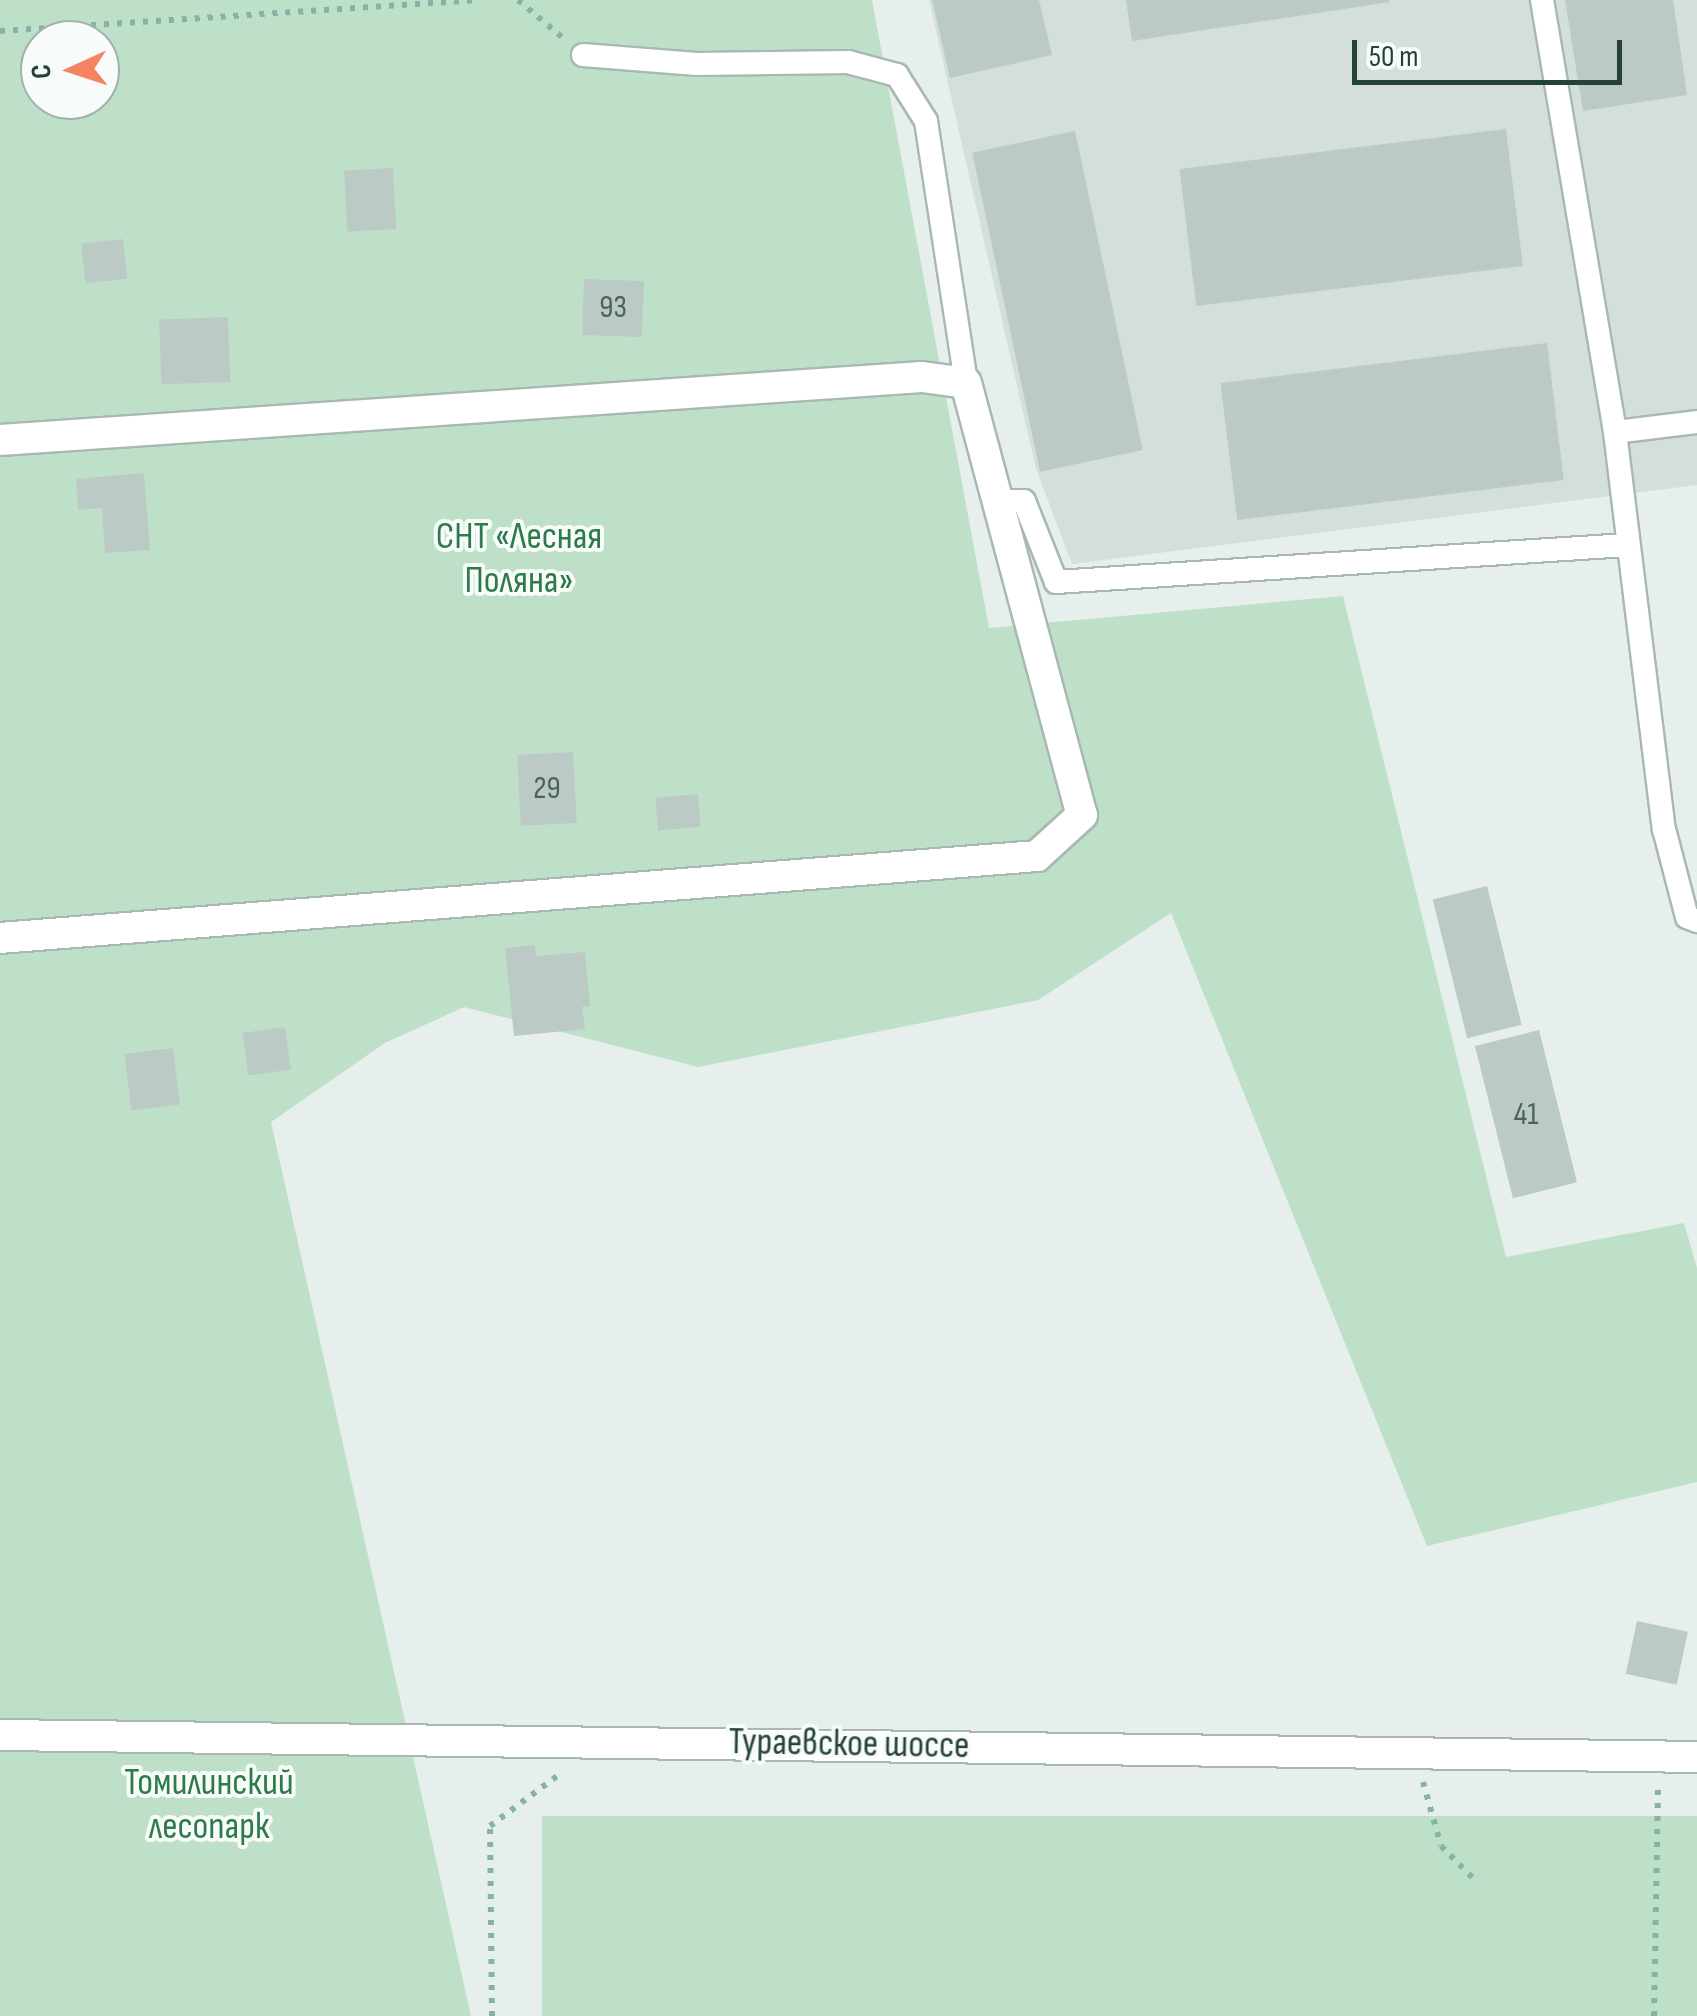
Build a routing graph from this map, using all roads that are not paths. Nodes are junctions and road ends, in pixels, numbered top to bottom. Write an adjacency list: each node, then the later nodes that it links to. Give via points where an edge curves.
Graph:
1 (1542, 0): 5 (lane)
2 (583, 55): 3 (lane, via 696,64 848,62 897,75 926,121)
3 (966, 383): 6 (street, via 922,376); 7 (street)
4 (1697, 422): 5 (lane)
5 (1615, 432): 8 (lane)
6 (0, 440)
7 (998, 501): 8 (lane, via 1024,501 1056,582); 10 (street, via 1082,814 1037,856)
8 (1626, 544): 9 (lane, via 1664,829 1687,917)
9 (1697, 921)
10 (0, 938)
11 (0, 1735): 12 (street, Тураевское шоссе)
12 (1697, 1757)

